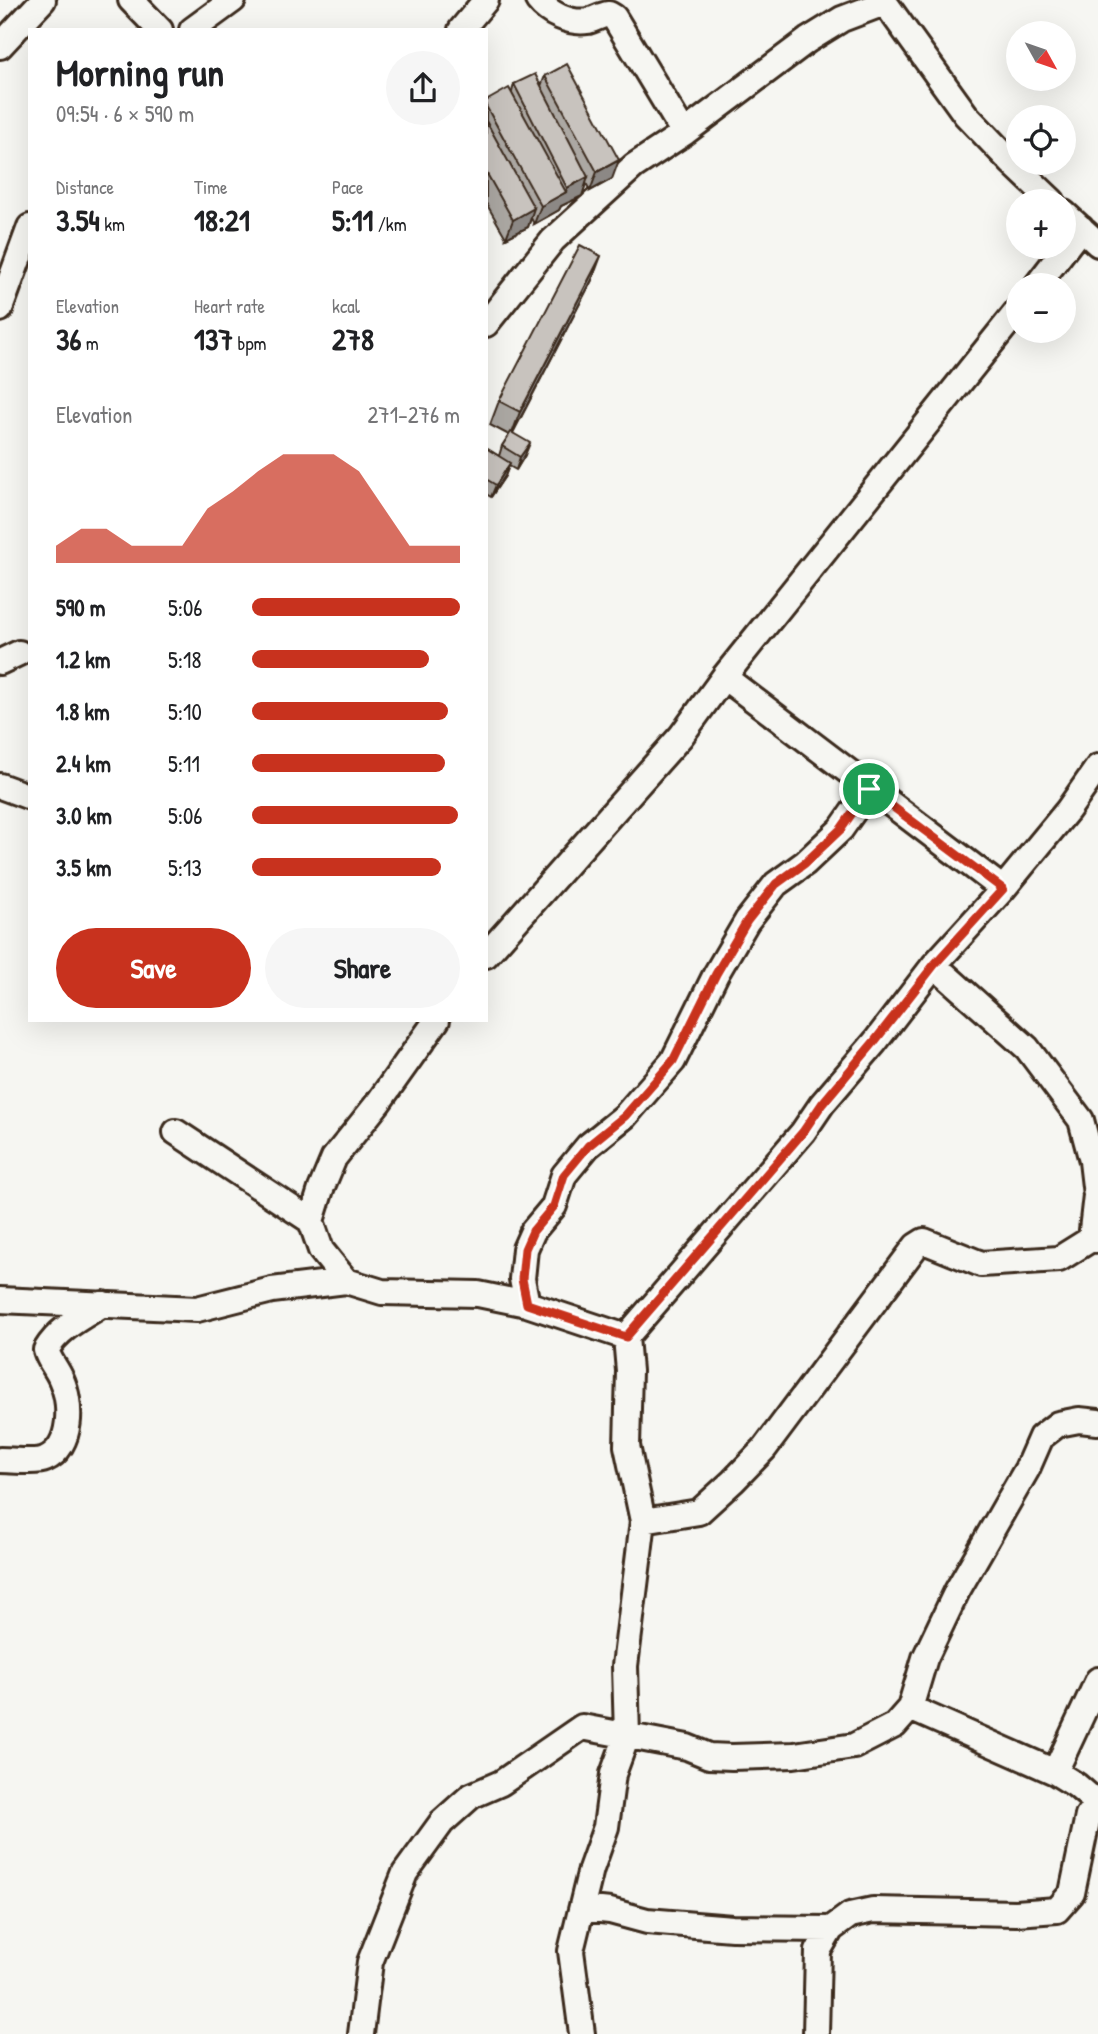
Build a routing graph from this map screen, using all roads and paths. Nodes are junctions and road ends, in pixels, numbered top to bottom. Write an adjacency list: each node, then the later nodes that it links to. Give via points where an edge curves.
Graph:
1 (43, 0): 10 (street)
2 (131, 0): 7 (street)
3 (233, 0): 8 (street)
4 (486, 0): 9 (street)
5 (538, 0): 11 (street, via 567,19 614,17)
6 (884, 1): 11 (street, via 808,40); 12 (street, via 966,115)
7 (158, 28)
8 (195, 28)
9 (463, 28)
10 (0, 46)
11 (684, 133): 17 (street, via 634,166 553,240)
12 (1040, 189)
13 (1081, 228): 15 (street)
14 (28, 233): 16 (street)
15 (1046, 273)
16 (0, 309)
17 (488, 321)
18 (1006, 325): 19 (street)
19 (724, 677): 22 (street); 25 (street, via 681,736)
20 (1098, 766): 24 (street, via 1069,810)
21 (0, 786): 23 (street)
22 (869, 789): 24 (street); 34 (street, via 841,829 776,884 747,921 673,1061 564,1175 554,1206 525,1249 522,1279)
23 (28, 796)
24 (1003, 889): 26 (street)
25 (488, 953)
26 (934, 965): 30 (street, via 1027,1048 1081,1120 1096,1195); 35 (street, via 803,1132)
27 (436, 1022): 29 (street, via 334,1158)
28 (176, 1132): 29 (street)
29 (311, 1222): 31 (street, via 321,1250)
30 (1095, 1240): 38 (street, via 1059,1259 981,1264 924,1241 764,1449 733,1481 699,1512)
31 (346, 1281): 33 (street, via 272,1290 197,1310); 34 (street, via 382,1292 478,1294)
32 (0, 1300): 33 (street)
33 (103, 1304): 37 (street, via 63,1329 46,1350 69,1402 66,1434 58,1448 44,1460)
34 (527, 1304): 35 (street)
35 (626, 1337): 38 (street, via 627,1446)
36 (1098, 1422): 40 (street, via 1058,1424 1041,1437 957,1591 925,1658)
37 (0, 1460)
38 (643, 1521): 41 (street, via 625,1666)
39 (1098, 1680): 42 (street)
40 (910, 1708): 41 (street, via 895,1725 854,1746 794,1755 709,1756 687,1747); 42 (street)
41 (627, 1736): 44 (street, via 613,1774 606,1827); 46 (street, via 582,1727 501,1783 471,1796 442,1822 405,1873 370,1962)
42 (1055, 1772): 43 (street)
43 (1097, 1803): 45 (street, via 1088,1816 1072,1893 1057,1910 873,1910 850,1915)
44 (582, 1908): 45 (street, via 610,1910 647,1921); 47 (street, via 571,1951)
45 (831, 1929): 48 (street, via 818,1951)
46 (361, 2034)
47 (582, 2034)
48 (816, 2034)

